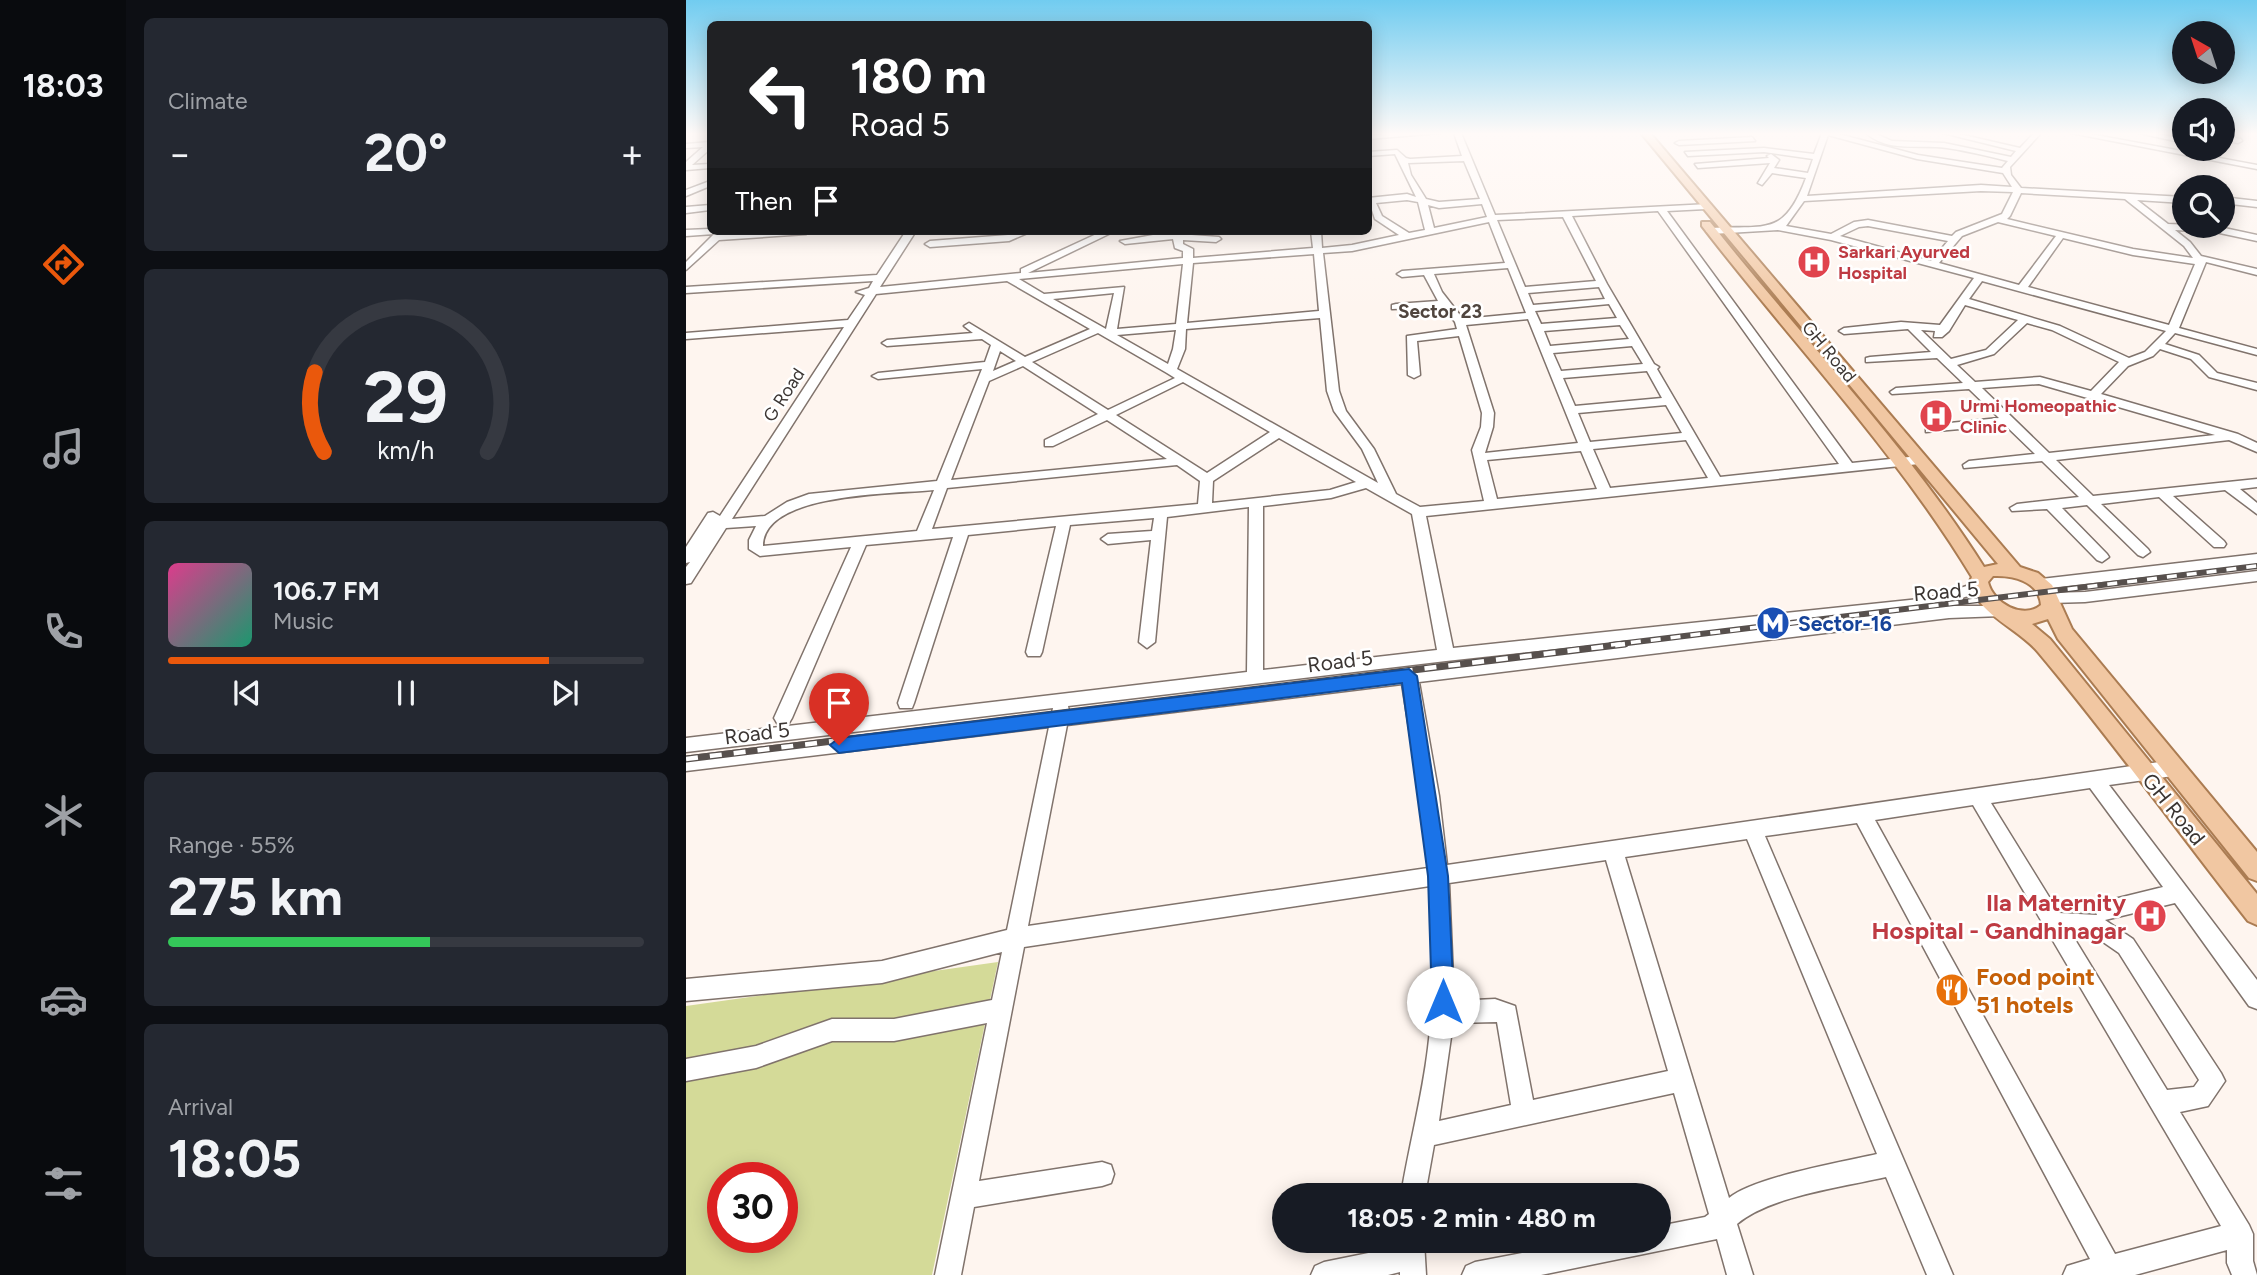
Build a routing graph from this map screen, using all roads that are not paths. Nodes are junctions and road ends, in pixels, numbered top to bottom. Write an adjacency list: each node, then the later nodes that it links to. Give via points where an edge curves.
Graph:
1 (1418, 192): 12 (street)
2 (1482, 192): 16 (street)
3 (1687, 192): 20 (main road, GH Road)
4 (1689, 192): 20 (main road, GH Road)
5 (1804, 192): 13 (street)
6 (1910, 192): 13 (street)
7 (2017, 192): 23 (street)
8 (2053, 192): 9 (street)
9 (2129, 198): 14 (street); 28 (street)
10 (707, 199): 15 (street)
11 (1372, 200): 12 (street)
12 (1422, 200): 16 (street, via 1439,205); 30 (street)
13 (1801, 200): 27 (street, via 1791,219)
14 (2172, 200)
15 (687, 201): 21 (street)
16 (1485, 201): 25 (street)
17 (2235, 201): 19 (street)
18 (1372, 204): 45 (street, via 1378,217)
19 (2257, 204)
20 (1699, 206): 22 (street); 31 (main road, GH Road); 32 (main road, GH Road)
21 (707, 207)
22 (1660, 208): 24 (street); 127 (street)
23 (2008, 212): 26 (street); 53 (street)
24 (1566, 214): 25 (street); 63 (street)
25 (1493, 218): 30 (street); 56 (street)
26 (2000, 220): 43 (street); 48 (street, via 1970,228)
27 (1778, 227): 32 (street); 46 (street)
28 (2167, 227): 29 (street); 53 (street)
29 (2172, 227)
30 (1430, 231): 45 (street)
31 (1711, 231): 32 (street); 125 (main road, GH Road)
32 (1728, 231): 123 (main road, GH Road)
33 (686, 233): 34 (street)
34 (707, 233)
35 (2235, 233): 49 (street)
36 (718, 235): 57 (street)
37 (900, 235): 64 (street, G Road)
38 (908, 235): 64 (street, G Road)
39 (1017, 235): 50 (street)
40 (1102, 235): 62 (street)
41 (1112, 235): 52 (street)
42 (1317, 235): 51 (street)
43 (2061, 235): 53 (street, via 2133,252); 65 (street)
44 (1178, 236): 47 (street); 52 (street); 54 (street, via 1178,246 1188,249)
45 (1407, 236): 51 (street)
46 (1832, 237): 48 (street, via 1867,223); 55 (street)
47 (1216, 239)
48 (1954, 239): 55 (street)
49 (2257, 239)
50 (930, 244)
51 (1319, 251): 54 (street); 74 (street)
52 (1130, 253): 54 (street); 62 (street)
53 (2196, 260): 59 (street); 84 (street)
54 (1188, 261): 81 (street)
55 (1933, 264): 61 (street)
56 (1511, 265): 58 (street); 67 (street)
57 (686, 267)
58 (1428, 272): 60 (street); 71 (street)
59 (2257, 272)
60 (1402, 274)
61 (1980, 277): 65 (street); 70 (street)
62 (1009, 278): 64 (street); 68 (street)
63 (1602, 284): 67 (street); 69 (street)
64 (871, 285): 66 (street); 77 (street, G Road)
65 (2022, 288): 84 (street)
66 (686, 290)
67 (1522, 290): 73 (street)
68 (1043, 297): 86 (street); 86 (street, via 1120,289)
69 (1613, 301): 73 (street); 76 (street)
70 (1964, 301): 75 (street); 83 (street)
71 (1447, 304): 72 (street); 80 (street)
72 (1396, 307)
73 (1531, 312): 80 (street); 82 (street)
74 (1325, 314): 81 (street); 136 (street, via 1336,404 1368,449)
75 (2025, 319): 95 (street, via 1990,352); 97 (street, via 2064,331)
76 (1625, 321): 82 (street); 89 (street)
77 (845, 323): 87 (street); 148 (street, G Road); 157 (street, G Road)
78 (969, 326): 88 (street)
79 (1911, 326): 83 (street); 85 (street); 95 (street)
80 (1461, 327): 102 (street, via 1411,338); 121 (street, via 1489,419)
81 (1182, 328): 86 (street); 101 (street)
82 (1537, 328): 93 (street)
83 (1945, 329): 95 (street, via 1935,338)
84 (2173, 329): 92 (street); 94 (street)
85 (1844, 331)
86 (1105, 332): 98 (street); 101 (street)
87 (686, 336)
88 (984, 336): 90 (street); 91 (street)
89 (1637, 342): 93 (street); 100 (street)
90 (887, 343)
91 (996, 345): 98 (street); 99 (street)
92 (2158, 345): 97 (street); 107 (street, via 2195,357 2213,375)
93 (1546, 350): 103 (street)
94 (2257, 352)
95 (1941, 354): 96 (street); 106 (street)
96 (1870, 360)
97 (2128, 362): 109 (street)
98 (1023, 363): 105 (street); 112 (street)
99 (988, 365): 104 (street); 105 (street)
100 (1653, 367): 103 (street); 110 (street)
101 (1177, 374): 112 (street); 116 (street)
102 (1414, 375)
103 (1557, 375): 111 (street)
104 (878, 376)
105 (983, 379): 132 (street)
106 (1972, 384): 108 (street); 109 (street, via 2040,380); 113 (street)
107 (2257, 387)
108 (1896, 392)
109 (2094, 395): 118 (street)
110 (1671, 401): 111 (street); 117 (street)
111 (1572, 410): 120 (street)
112 (1105, 415): 119 (street); 124 (street)
113 (2008, 421): 114 (street); 122 (street)
114 (1930, 429)
115 (2257, 431): 118 (street)
116 (1279, 432): 128 (street); 130 (street)
117 (1690, 436): 120 (street); 129 (street)
118 (2245, 442): 122 (street)
119 (1049, 443)
120 (1585, 446): 121 (street); 134 (street)
121 (1479, 457): 140 (street)
122 (2046, 457): 126 (street); 137 (street)
123 (1919, 460): 125 (street); 159 (main road, GH Road)
124 (1180, 461): 128 (street); 132 (street)
125 (1900, 462): 127 (street); 162 (main road, GH Road)
126 (1969, 465)
127 (1848, 467): 129 (street)
128 (1207, 479): 141 (street)
129 (1716, 481): 134 (street)
130 (1367, 483): 136 (street); 138 (street, via 1331,494)
131 (2257, 483): 133 (street)
132 (941, 485): 146 (street, via 809,498 786,506); 150 (street)
133 (2229, 486): 135 (street); 143 (street)
134 (1605, 493): 140 (street)
135 (2162, 493): 137 (street); 154 (street)
136 (1391, 497): 144 (street)
137 (2089, 500): 139 (street); 155 (street)
138 (1256, 502): 141 (street); 169 (street)
139 (2050, 504): 142 (street); 156 (street)
140 (1492, 505): 144 (street)
141 (1205, 508): 145 (street)
142 (2017, 508)
143 (2257, 510)
144 (1418, 512): 167 (street)
145 (1161, 513): 147 (street); 151 (street)
146 (769, 520): 148 (street); 153 (street, via 755,542 756,549)
147 (1064, 521): 149 (street); 166 (street)
148 (722, 524): 161 (street, G Road)
149 (962, 532): 150 (street); 170 (street)
150 (923, 534): 153 (street)
151 (1157, 535): 152 (street); 165 (street)
152 (1108, 539)
153 (861, 540): 172 (street)
154 (2219, 544)
155 (2143, 552)
156 (2102, 557)
157 (686, 558)
158 (2257, 559): 163 (street)
159 (2012, 570): 162 (main road, via 1994,570); 163 (main road)
160 (2257, 576): 163 (street, via 2085,597)
161 (686, 579)
162 (1980, 581): 164 (main road, GH Road, via 1986,599); 167 (street, Road 5, via 1930,603)
163 (2048, 596): 164 (main road, via 2039,616); 175 (main road, GH Road, via 2065,634)
164 (2003, 611): 168 (street, Road 5, via 1949,612); 176 (main road, GH Road, via 2043,644)
165 (1147, 642)
166 (1034, 652)
167 (1446, 655): 169 (street, Road 5)
168 (1409, 676): 171 (street, Road 5); 183 (street)
169 (1255, 678): 171 (street, Road 5)
170 (906, 703)
171 (1061, 709): 173 (street, Road 5); 174 (street, Road 5); 188 (street)
172 (783, 718)
173 (686, 746)
174 (686, 764)
175 (2173, 768): 176 (street); 182 (main road, GH Road)
176 (2145, 773): 177 (street); 186 (main road, GH Road)
177 (2095, 780): 178 (street); 184 (street)
178 (1978, 797): 179 (street); 187 (street)
179 (1862, 814): 180 (street); 208 (street)
180 (1753, 830): 181 (street); 198 (street)
181 (1613, 851): 183 (street); 194 (street)
182 (2257, 870)
183 (1438, 876): 188 (street); 192 (street)
184 (2179, 893): 185 (street); 190 (street)
185 (2105, 910)
186 (2257, 913)
187 (2054, 923): 195 (street); 195 (street, via 2093,923 2126,946 2213,1081 2200,1098)
188 (1016, 938): 189 (street, via 882,972); 191 (street)
189 (686, 990)
190 (2257, 998)
191 (1001, 1009): 193 (street, via 894,1030 832,1030 756,1057); 201 (street)
192 (1442, 1013): 196 (street, via 1495,1010 1507,1014); 197 (street)
193 (686, 1070)
194 (1681, 1080): 196 (street); 202 (street)
195 (2161, 1102): 203 (street)
196 (1524, 1114): 197 (street)
197 (1423, 1136): 200 (street)
198 (1893, 1163): 202 (street, via 1745,1201); 213 (street)
199 (1102, 1174): 201 (street)
200 (1415, 1183)
201 (964, 1196): 209 (street)
202 (1723, 1219): 204 (street, via 1711,1229); 212 (street)
203 (2240, 1234): 207 (street); 208 (street)
204 (1671, 1237)
205 (1588, 1253): 211 (street)
206 (1412, 1258): 210 (street)
207 (2248, 1266)
208 (2110, 1272): 214 (street)
209 (948, 1275)
210 (1324, 1275)
211 (1475, 1275)
212 (1740, 1275)
213 (1940, 1275)
214 (2076, 1275)

